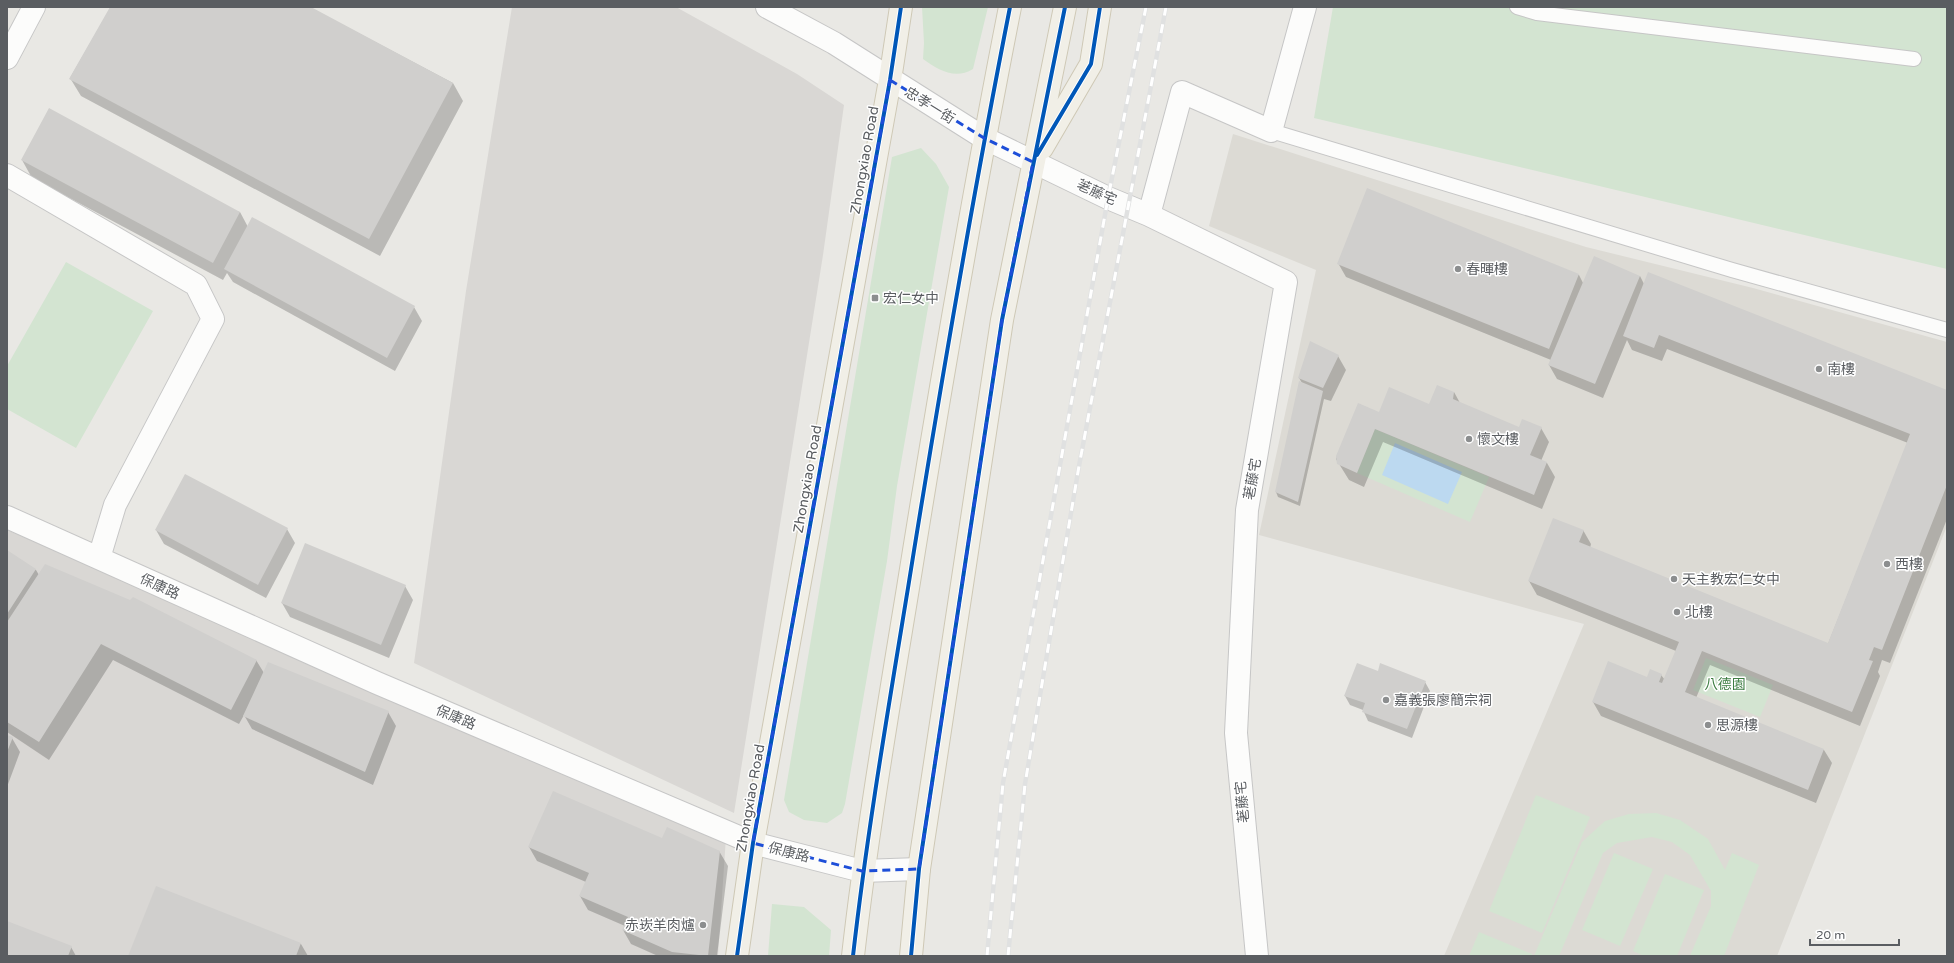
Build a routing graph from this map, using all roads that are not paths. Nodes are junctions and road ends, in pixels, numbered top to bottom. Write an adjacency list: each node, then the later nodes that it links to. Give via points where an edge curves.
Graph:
1 (34, 7): 9 (street)
2 (767, 7): 11 (street, 忠孝一街, via 834,43)
3 (901, 7): 11 (main road, Zhongxiao Road)
4 (1010, 7): 13 (main road)
5 (1065, 7): 14 (main road)
6 (1100, 7): 14 (main road, via 1091,64)
7 (1305, 7): 12 (street)
8 (1517, 7): 10 (lane, via 1537,13)
9 (7, 58)
10 (1914, 59)
11 (890, 80): 13 (street, 忠孝一街); 20 (main road, Zhongxiao Road)
12 (1271, 130): 16 (street, via 1182,92); 17 (lane, via 1732,270)
13 (984, 138): 14 (street, 忠孝一街); 22 (main road)
14 (1033, 162): 16 (street, 荖藤宅); 21 (main road, via 1002,320)
15 (7, 175): 19 (street, via 196,285 213,319 115,505)
16 (1149, 215): 26 (street, 荖藤宅, via 1286,282 1247,510 1236,733)
17 (1947, 330)
18 (7, 516): 19 (street, 保康路)
19 (99, 558): 20 (street, 保康路, via 377,683)
20 (753, 843): 22 (street, 保康路); 23 (main road, Zhongxiao Road)
21 (919, 869): 22 (street, 保康路); 25 (main road)
22 (862, 871): 24 (main road)
23 (737, 956)
24 (853, 956)
25 (911, 956)
26 (1257, 956)

